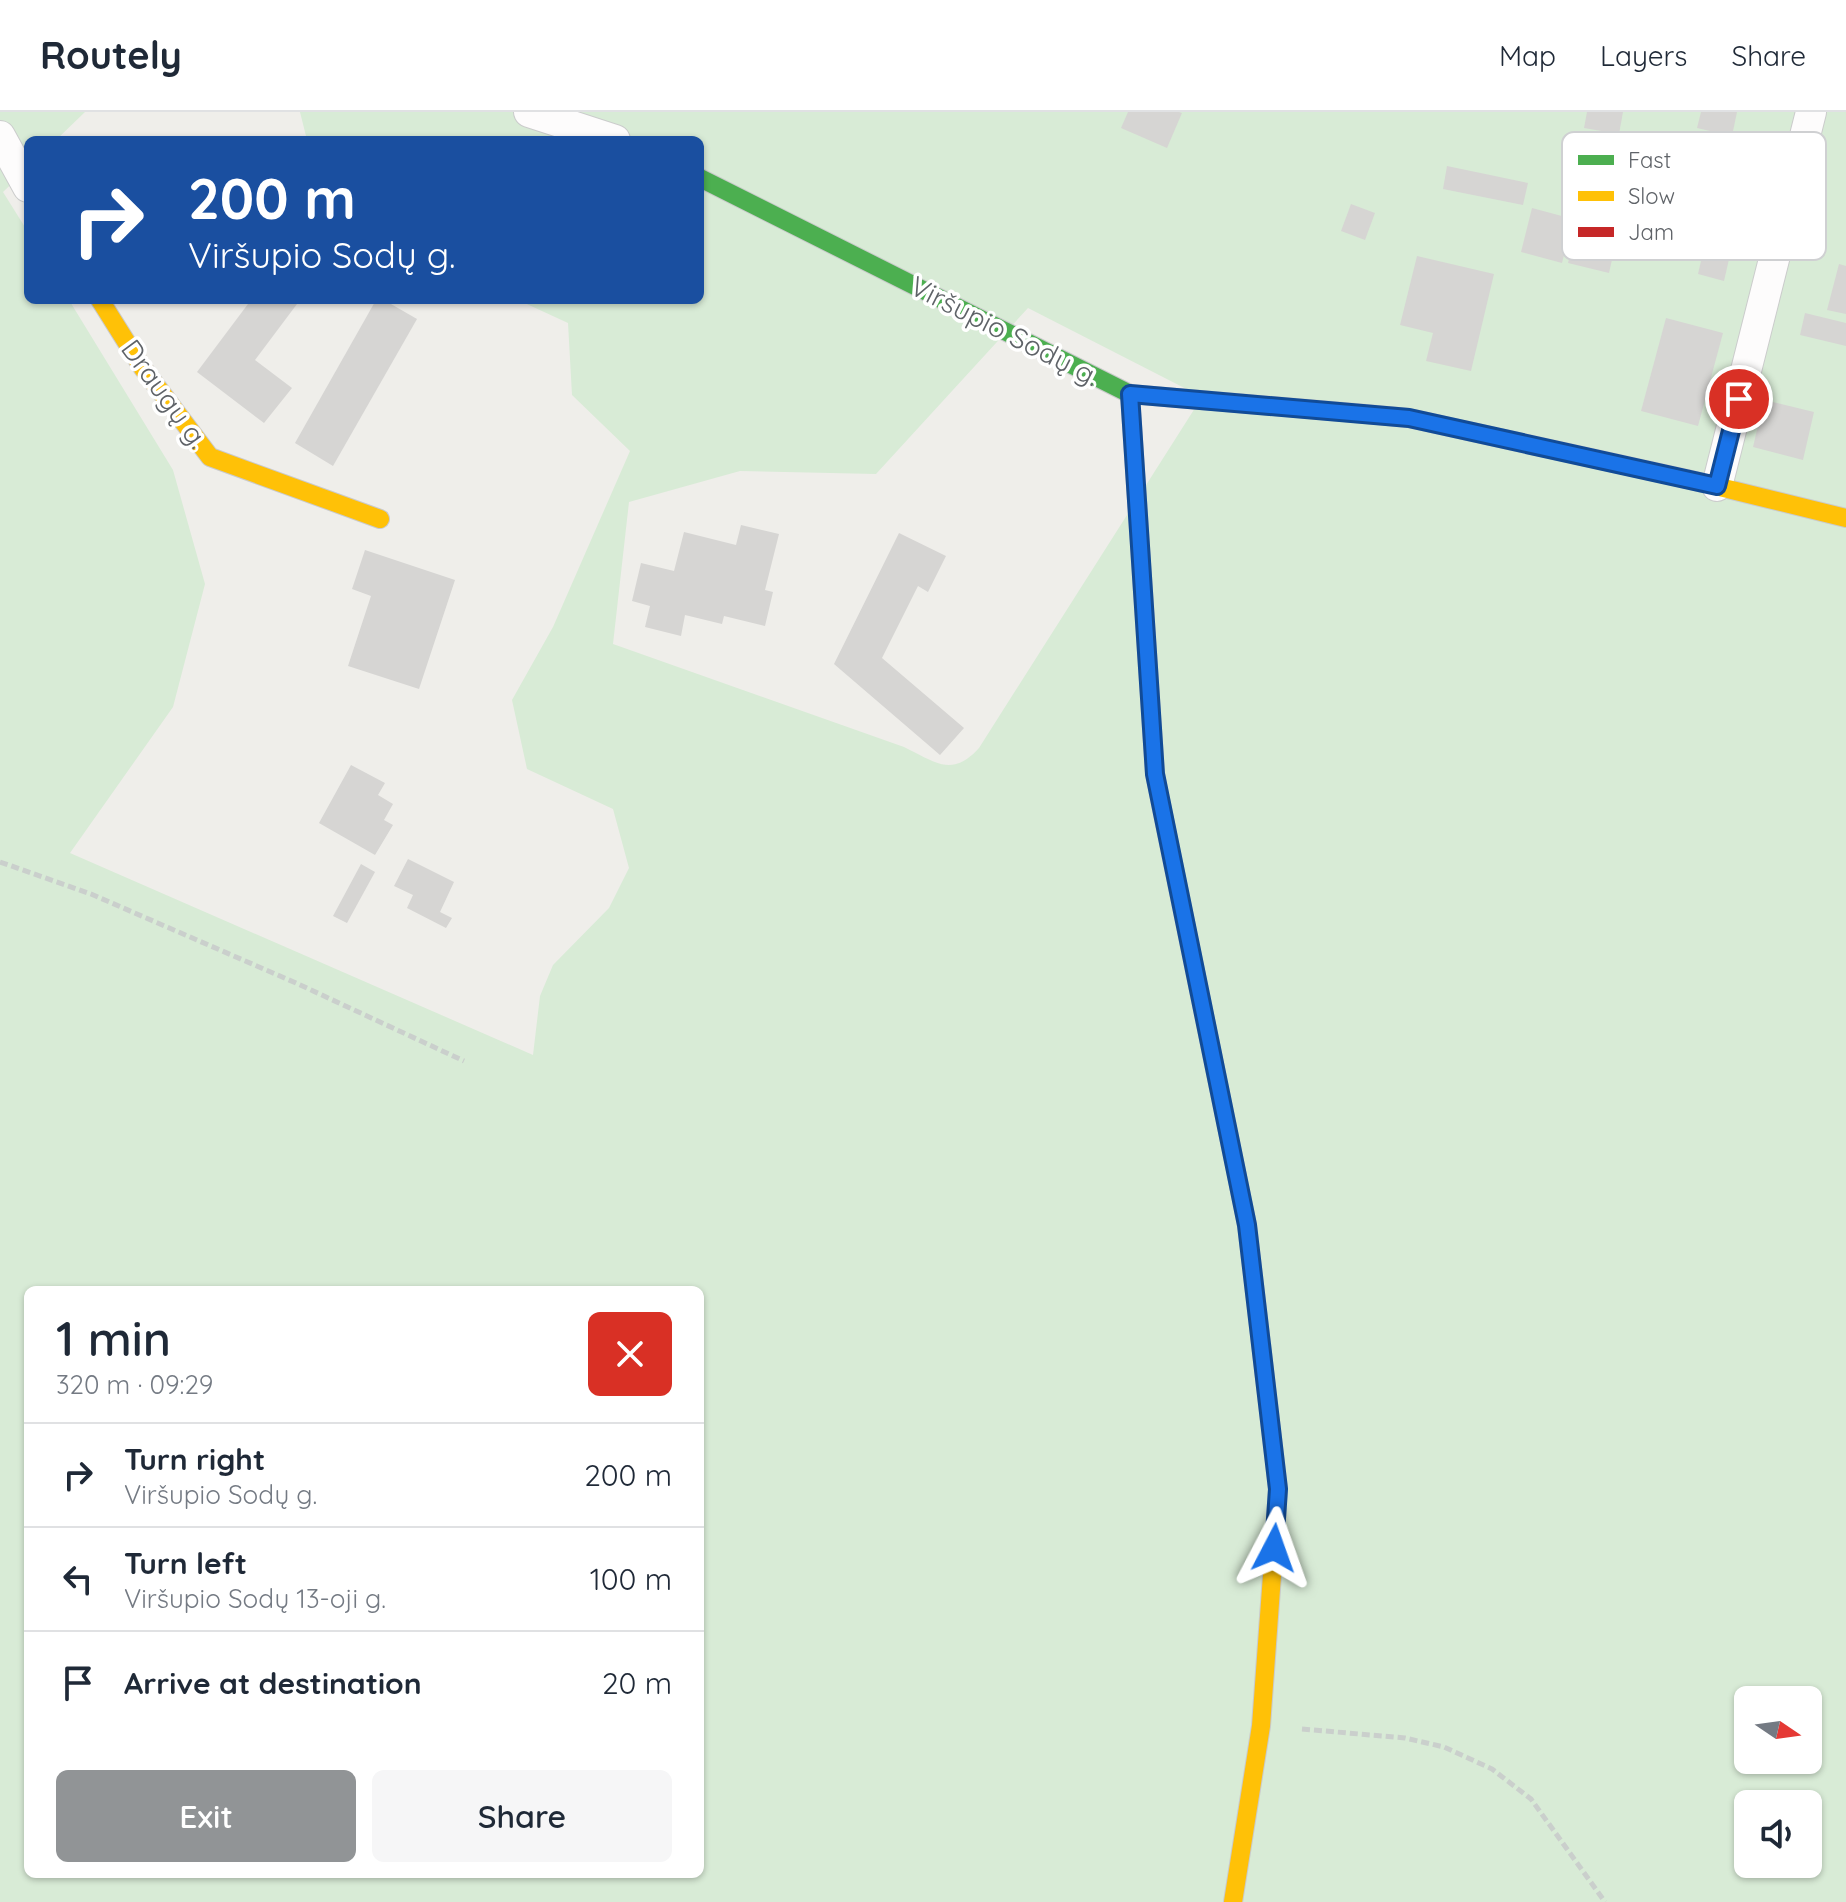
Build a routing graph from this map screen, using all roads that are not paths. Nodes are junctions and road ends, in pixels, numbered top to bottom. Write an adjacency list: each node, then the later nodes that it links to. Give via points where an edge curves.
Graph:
1 (529, 112): 5 (street)
2 (1811, 112): 3 (street)
3 (1806, 132)
4 (0, 136): 6 (street)
5 (603, 136)
6 (24, 180)
7 (704, 180): 10 (street, Viršupio Sodų g.)
8 (1774, 260): 11 (street)
9 (103, 304): 13 (street, Draugų g., via 210,457)
10 (1130, 394): 11 (street, Viršupio Sodų g., via 1409,418); 14 (street, via 1155,774 1247,1225 1278,1489 1261,1726)
11 (1717, 486): 12 (street, Viršupio Sodų g.)
12 (1846, 518)
13 (380, 519)
14 (1233, 1902)

